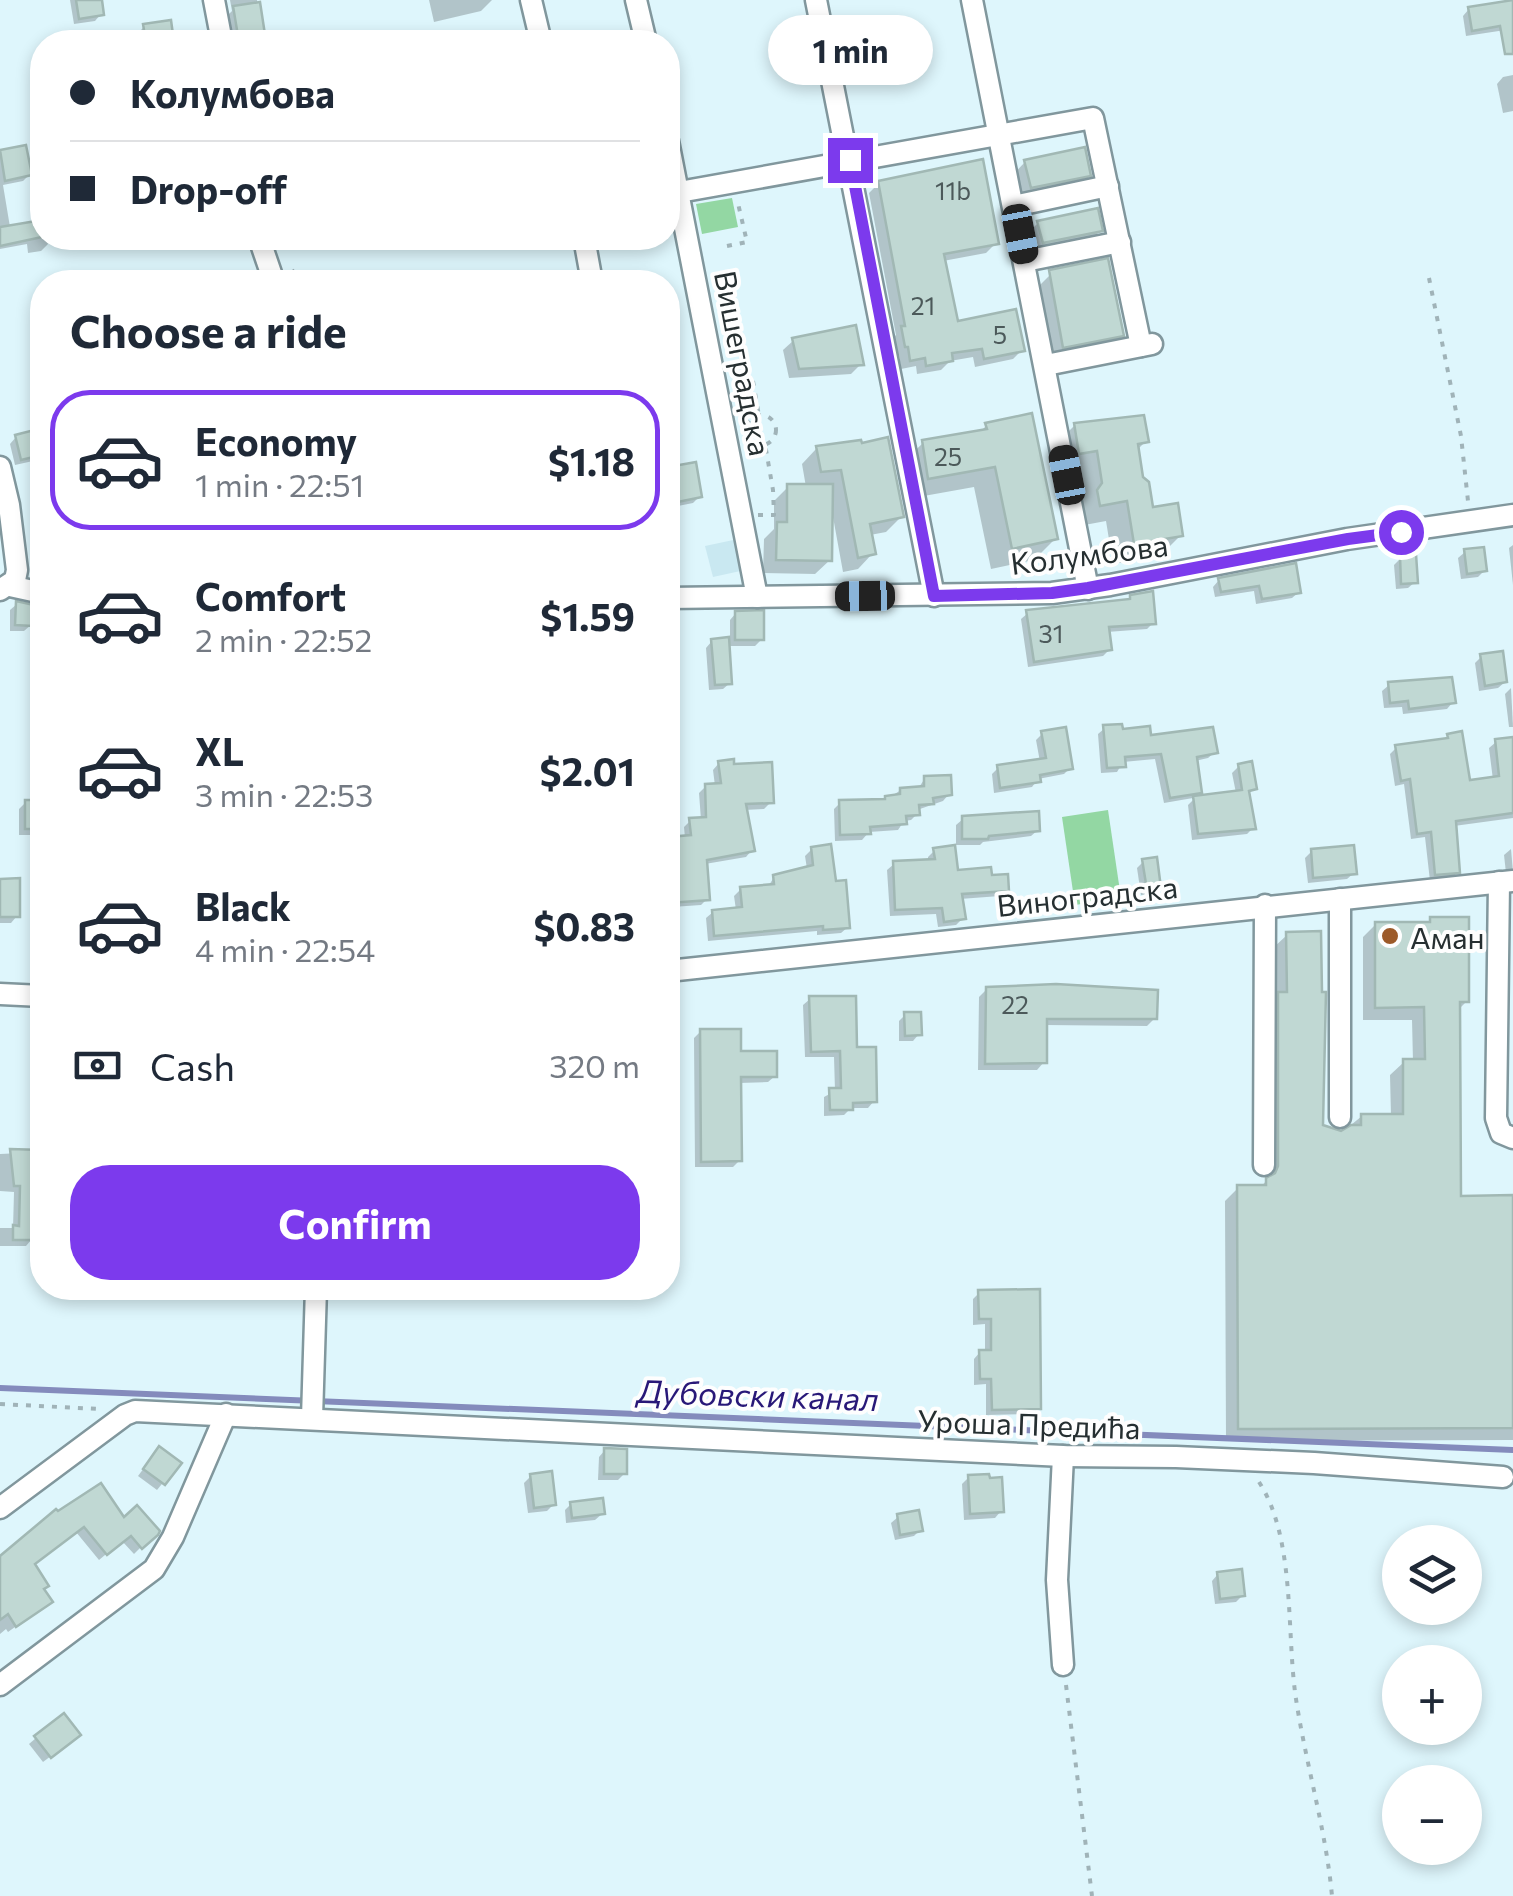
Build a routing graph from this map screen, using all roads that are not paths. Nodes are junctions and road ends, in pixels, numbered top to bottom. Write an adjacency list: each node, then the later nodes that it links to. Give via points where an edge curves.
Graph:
1 (214, 0): 6 (street)
2 (531, 0): 7 (street)
3 (636, 0): 8 (street)
4 (816, 0): 10 (street)
5 (972, 0): 9 (street)
6 (220, 30)
7 (537, 30)
8 (643, 30)
9 (998, 135): 10 (street); 11 (street, via 1094,118); 13 (street)
10 (850, 160): 12 (street); 23 (street)
11 (1108, 186): 13 (street); 15 (street)
12 (680, 191)
13 (1014, 206): 16 (street)
14 (680, 224): 24 (street, Вишеградска)
15 (1120, 242): 16 (street); 17 (street, via 1147,345)
16 (1026, 262): 17 (street)
17 (1046, 365): 21 (street)
18 (0, 468): 20 (street, via 16,570)
19 (1513, 515): 21 (street, Колумбова)
20 (5, 588): 22 (street)
21 (1088, 588): 23 (street, Колумбова)
22 (30, 591)
23 (934, 596): 24 (street, Колумбова)
24 (757, 597): 25 (street, Колумбова)
25 (680, 598)
26 (1506, 881): 27 (street, Виноградска); 33 (street, via 1496,1118 1501,1133)
27 (1340, 899): 28 (street, Виноградска); 32 (street)
28 (1265, 906): 29 (street, Виноградска); 34 (street)
29 (680, 970)
30 (0, 994): 31 (street)
31 (30, 995)
32 (1340, 1118)
33 (1513, 1138)
34 (1264, 1165)
35 (316, 1300): 37 (street)
36 (226, 1414): 37 (street, Уроша Предића); 40 (street, Уроша Предића, via 129,1412); 42 (street, via 154,1570)
37 (312, 1414): 38 (street, Уроша Предића)
38 (1063, 1456): 39 (street, Уроша Предића); 41 (street, via 1056,1580)
39 (1504, 1477)
40 (0, 1508)
41 (1063, 1665)
42 (0, 1685)

